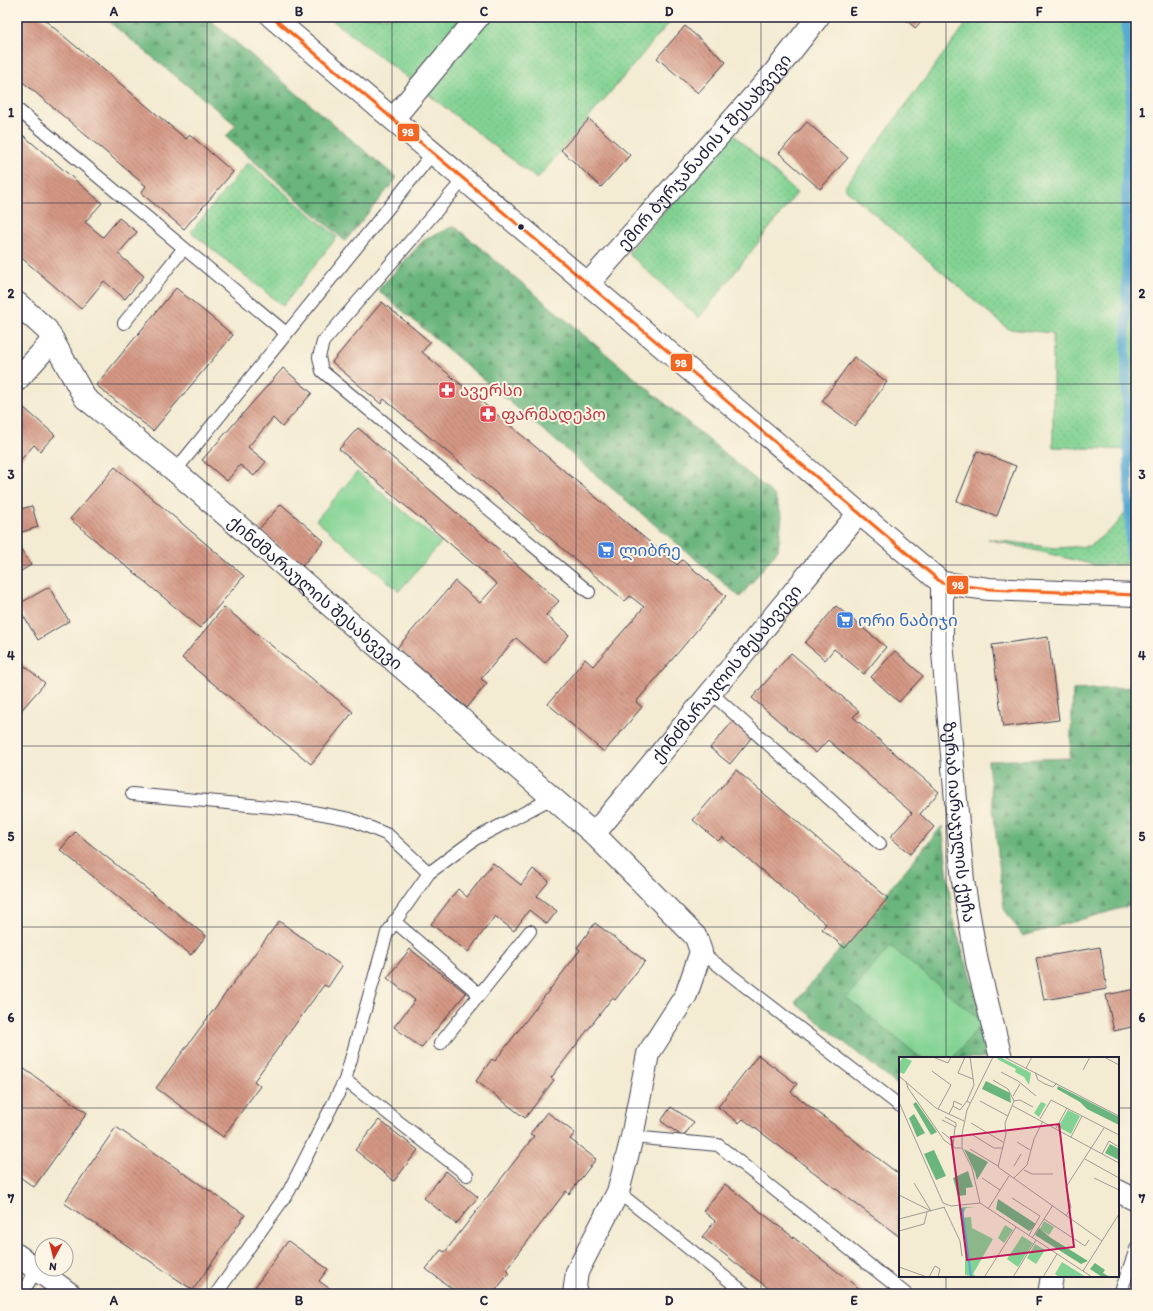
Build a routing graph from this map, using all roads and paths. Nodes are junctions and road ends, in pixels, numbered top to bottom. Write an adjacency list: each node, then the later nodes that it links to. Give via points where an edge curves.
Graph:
1 (272, 17): 5 (street)
2 (478, 17): 5 (street)
3 (818, 17): 9 (street, ემირ ბურჯანაძის I შესახვევი, via 774,73)
4 (17, 109): 8 (lane)
5 (393, 119): 6 (street)
6 (432, 153): 7 (street); 12 (lane)
7 (464, 179): 9 (street); 18 (lane, via 323,342 319,357 322,371)
8 (184, 248): 11 (lane); 12 (lane)
9 (588, 284): 16 (street)
10 (17, 303): 13 (street, ქინძმარაულის შესახვევი, via 47,330)
11 (124, 323)
12 (286, 333): 15 (lane)
13 (53, 340): 14 (street); 15 (street, ქინძმარაულის შესახვევი, via 85,398)
14 (17, 380)
15 (174, 471): 22 (street, ქინძმარაულის შესახვევი)
16 (859, 513): 17 (street); 20 (street, ქინძმარაულის შესახვევი)
17 (942, 583): 19 (street, via 990,590); 31 (street, ზურაბ იარაჯულის ქუჩა, via 942,641 963,881 977,962)
18 (589, 592)
19 (1136, 595)
20 (711, 693): 23 (street, ქინძმარაულის შესახვევი); 24 (lane)
21 (132, 794): 25 (lane, via 302,810 350,819 388,835)
22 (552, 798): 23 (street, ქინძმარაულის შესახვევი); 25 (lane, via 475,839)
23 (594, 834): 28 (street, ქინძმარაულის შესახვევი, via 696,937)
24 (880, 844)
25 (429, 873): 26 (lane)
26 (394, 921): 29 (lane); 32 (lane, via 387,933)
27 (530, 930): 29 (lane)
28 (700, 952): 33 (lane); 34 (street, via 686,995 648,1054)
29 (479, 994): 30 (lane)
30 (440, 1044)
31 (1001, 1057)
32 (345, 1080): 35 (lane); 47 (lane, via 289,1191)
33 (899, 1105)
34 (632, 1137): 36 (street); 50 (lane, via 718,1145)
35 (467, 1175)
36 (618, 1192): 48 (street, via 578,1272); 49 (lane)
37 (1119, 1192): 38 (street)
38 (1136, 1200)
39 (1135, 1254): 52 (lane)
40 (17, 1255): 41 (street)
41 (34, 1268)
42 (34, 1274): 45 (lane)
43 (47, 1277): 46 (street)
44 (1052, 1277): 51 (street)
45 (21, 1294)
46 (70, 1294)
47 (216, 1294)
48 (574, 1294)
49 (746, 1294)
50 (906, 1294)
51 (1049, 1294)
52 (1120, 1294)

